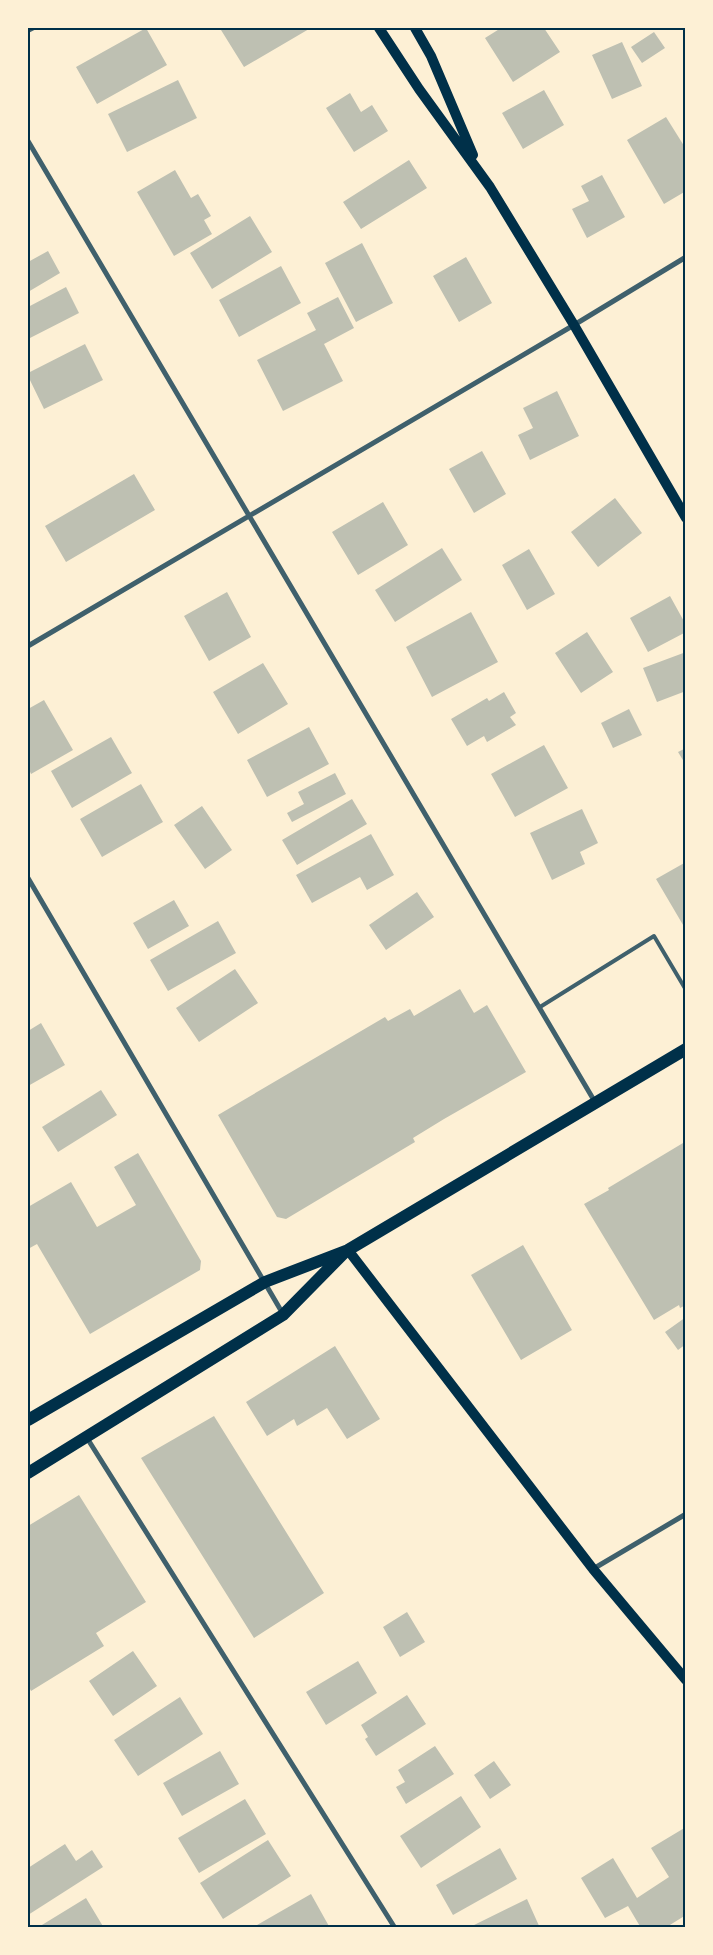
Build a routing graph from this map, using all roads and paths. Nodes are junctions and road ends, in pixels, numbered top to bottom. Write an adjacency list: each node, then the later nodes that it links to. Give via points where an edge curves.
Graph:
1 (34, 28): 4 (lane)
2 (379, 28): 6 (main road, via 418,89)
3 (415, 28): 6 (main road, via 431,56)
4 (28, 31)
5 (28, 141): 9 (street)
6 (480, 172): 8 (main road)
7 (686, 257): 8 (street)
8 (574, 325): 9 (street); 10 (main road)
9 (249, 514): 11 (street); 14 (street)
10 (686, 518)
11 (28, 646)
12 (28, 878): 18 (street)
13 (686, 990): 14 (lane, via 654,936)
14 (540, 1007): 16 (street)
15 (686, 1049): 16 (main road)
16 (596, 1102): 17 (main road)
17 (348, 1250): 18 (main road); 19 (main road); 24 (main road)
18 (264, 1282): 19 (street); 20 (main road)
19 (283, 1314): 21 (main road)
20 (28, 1420)
21 (87, 1438): 22 (main road); 26 (street)
22 (28, 1474)
23 (686, 1514): 24 (street)
24 (593, 1569): 25 (main road)
25 (686, 1680)
26 (396, 1928)

